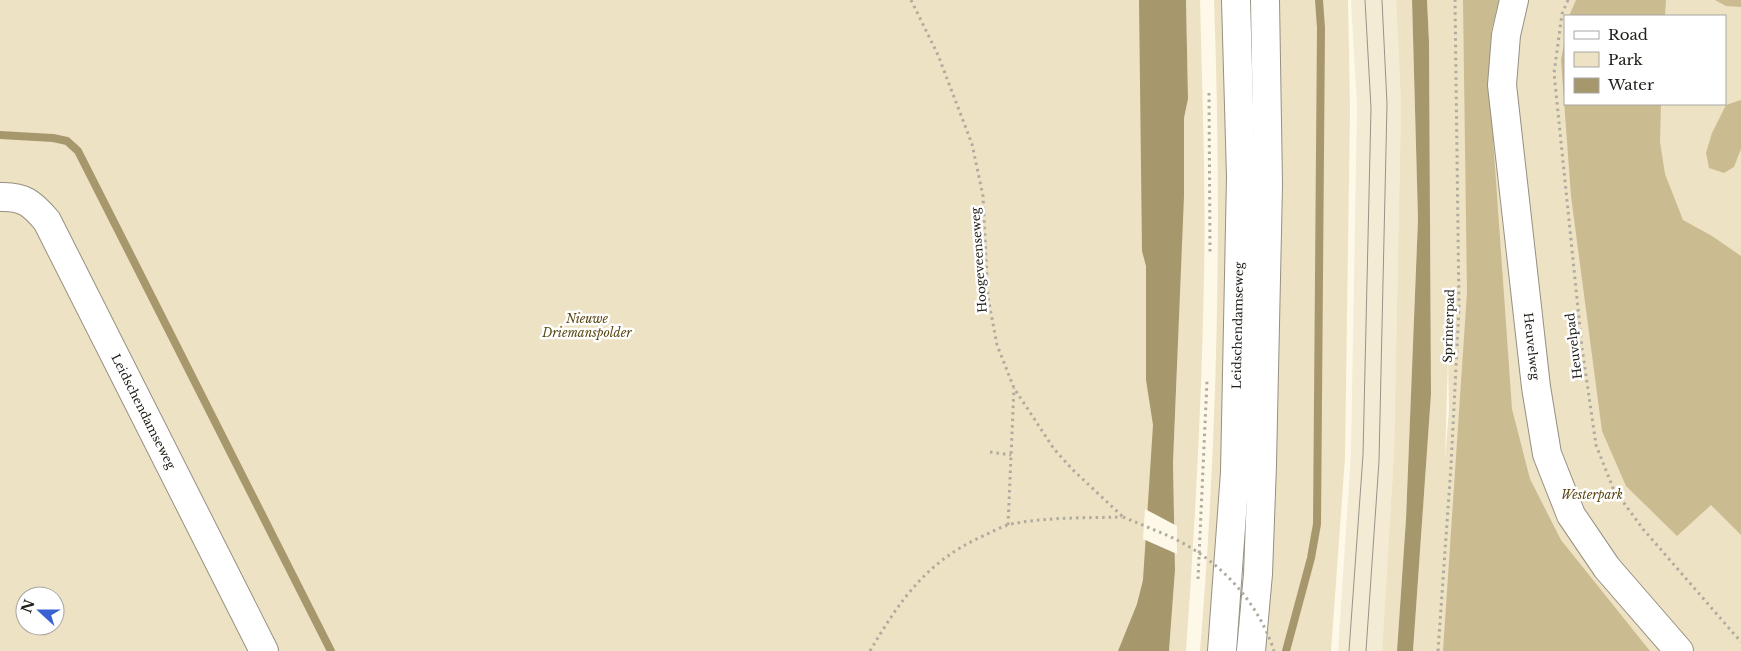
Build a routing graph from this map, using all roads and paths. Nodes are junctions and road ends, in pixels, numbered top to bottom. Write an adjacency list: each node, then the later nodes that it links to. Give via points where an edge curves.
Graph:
1 (911, 0): 11 (path, Hoogeveenseweg, via 938,54 972,144 983,196 988,297 997,345)
2 (1236, 0): 20 (main road, Leidschendamseweg, via 1241,177 1235,472)
3 (1265, 0): 21 (main road, via 1268,194 1260,525)
4 (1455, 0): 23 (path, Sprinterpad, via 1459,308)
5 (1514, 0): 24 (main road, Heuvelweg, via 1506,35 1502,85 1536,387 1547,454 1571,515 1607,568)
6 (1568, 0): 17 (path, Heuvelpad, via 1562,14 1554,73 1582,348 1596,445 1613,488 1638,522)
7 (1209, 88): 9 (path)
8 (0, 198): 18 (main road, Leidschendamseweg, via 26,201 47,221)
9 (1210, 262)
10 (1208, 378): 16 (path)
11 (1014, 388): 13 (path); 14 (path, Hoogeveenseweg, via 1054,449)
12 (990, 452): 13 (path)
13 (1011, 455): 15 (path)
14 (1123, 517): 15 (path, via 1069,518); 22 (path, Hoogeveenseweg, bridge, via 1180,541 1215,564 1254,606)
15 (1008, 525): 19 (path, via 942,559 911,588)
16 (1197, 583)
17 (1741, 642)
18 (264, 651)
19 (870, 651)
20 (1222, 651)
21 (1251, 651)
22 (1274, 651)
23 (1438, 651)
24 (1679, 651)

